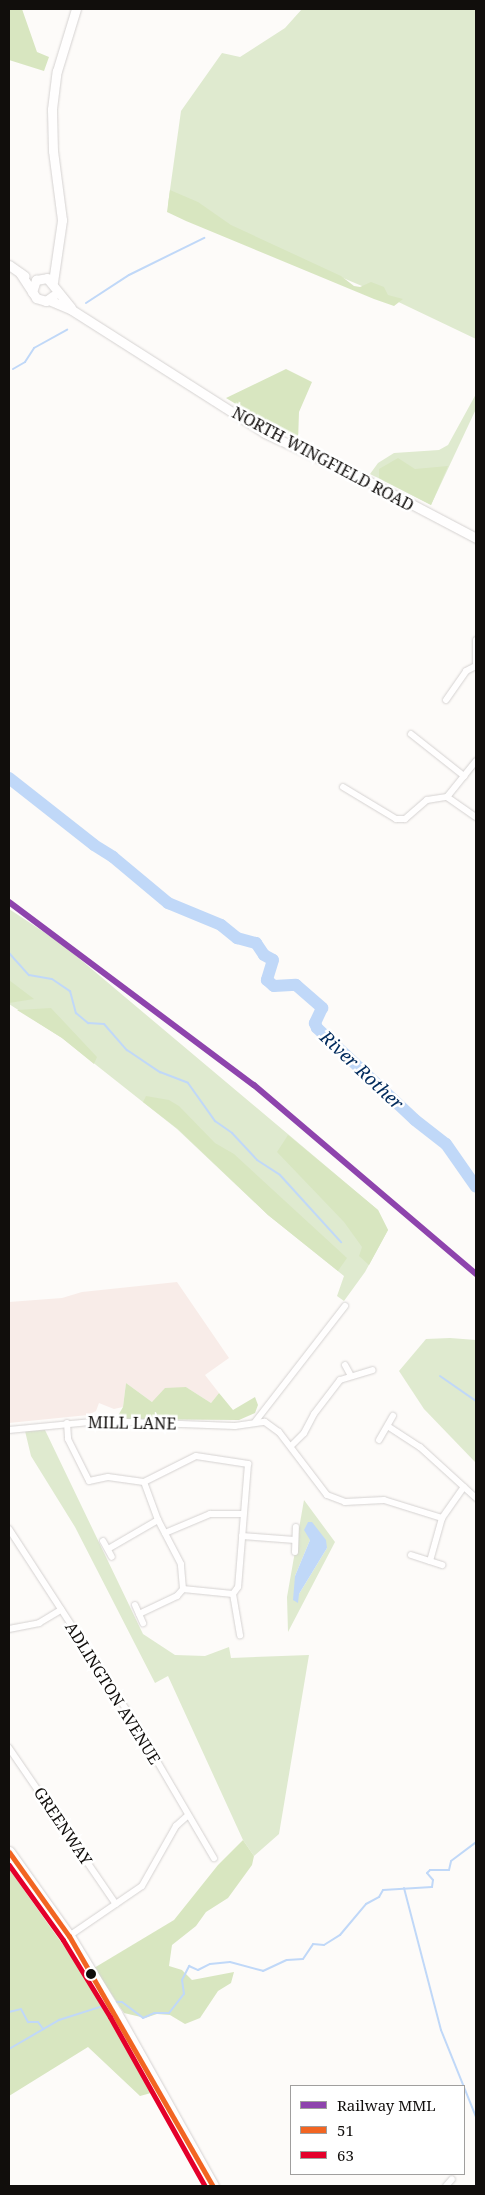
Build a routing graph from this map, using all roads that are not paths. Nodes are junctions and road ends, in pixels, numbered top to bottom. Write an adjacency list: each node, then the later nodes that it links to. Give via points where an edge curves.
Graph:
1 (76, 9): 3 (main road, via 57,71 53,101 53,151 62,220)
2 (9, 265): 4 (main road)
3 (53, 265): 5 (main road); 6 (main road)
4 (20, 273): 5 (main road); 7 (main road)
5 (39, 279): 6 (main road); 7 (main road)
6 (54, 285): 8 (main road); 9 (main road, NORTH WINGFIELD ROAD)
7 (32, 292): 8 (main road, NORTH WINGFIELD ROAD, via 39,300)
8 (49, 300): 9 (main road, NORTH WINGFIELD ROAD)
9 (72, 310): 10 (main road, NORTH WINGFIELD ROAD, via 265,433 368,481)
10 (476, 538)
11 (476, 640): 12 (street)
12 (476, 666): 13 (street, via 466,671)
13 (446, 700)
14 (411, 734): 16 (street)
15 (476, 761): 16 (street)
16 (464, 776): 18 (street)
17 (344, 787): 18 (street, via 396,819 405,819 432,798)
18 (447, 797): 19 (street)
19 (476, 817)
20 (345, 1306): 25 (street)
21 (346, 1365): 23 (street)
22 (372, 1370): 23 (street)
23 (350, 1374): 30 (street, via 331,1390 304,1433)
24 (393, 1416): 27 (street)
25 (256, 1422): 26 (street, MILL LANE, via 234,1426 100,1421); 30 (street, via 272,1426)
26 (67, 1423): 28 (street, MILL LANE); 31 (street, via 68,1439 89,1481 108,1477)
27 (389, 1427): 29 (street); 32 (street, via 424,1450)
28 (9, 1430)
29 (379, 1440)
30 (291, 1446): 35 (street, via 320,1488 337,1500 384,1500)
31 (144, 1482): 34 (street, via 189,1457 243,1461 249,1469); 36 (street)
32 (464, 1487): 33 (street); 35 (street)
33 (476, 1498)
34 (243, 1514): 39 (street, via 210,1514); 40 (street)
35 (442, 1518): 47 (street)
36 (158, 1520): 39 (street); 43 (street)
37 (296, 1528): 41 (street)
38 (9, 1533): 52 (street, ADLINGTON AVENUE)
39 (165, 1534): 49 (street, via 181,1564)
40 (242, 1536): 41 (street); 50 (street, via 238,1587)
41 (295, 1540): 44 (street)
42 (103, 1541): 43 (street)
43 (108, 1549): 46 (street)
44 (294, 1552)
45 (411, 1555): 47 (street)
46 (112, 1558)
47 (430, 1561): 48 (street)
48 (442, 1565)
49 (183, 1589): 50 (street); 53 (street, via 177,1596)
50 (233, 1594): 56 (street)
51 (135, 1605): 53 (street)
52 (61, 1610): 55 (street, via 39,1623); 58 (street, ADLINGTON AVENUE, via 130,1715)
53 (139, 1614): 54 (street)
54 (144, 1623)
55 (9, 1628)
56 (240, 1635)
57 (9, 1748): 61 (street, GREENWAY)
58 (187, 1816): 60 (street, ADLINGTON AVENUE); 61 (street, via 176,1826 142,1886)
59 (9, 1852): 62 (highway)
60 (214, 1858)
61 (116, 1904): 62 (street)
62 (68, 1936): 64 (highway, via 116,2013)
63 (452, 2179): 65 (street)
64 (213, 2186)
65 (446, 2186)

